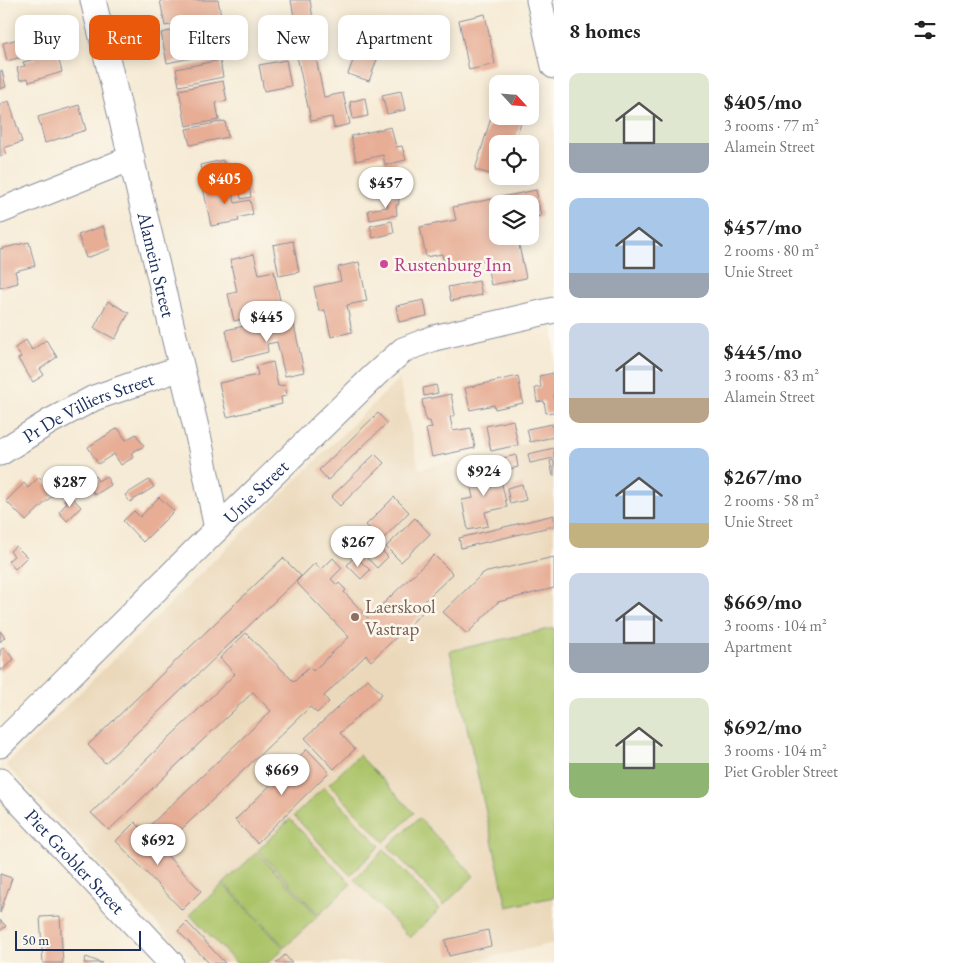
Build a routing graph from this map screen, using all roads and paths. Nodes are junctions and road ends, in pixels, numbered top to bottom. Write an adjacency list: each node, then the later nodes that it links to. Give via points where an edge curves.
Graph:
1 (93, 0): 4 (street, Alamein Street)
2 (539, 0): 3 (street)
3 (554, 66)
4 (132, 158): 5 (street); 7 (street, Alamein Street)
5 (0, 211)
6 (554, 310): 9 (street, Unie Street, via 434,338 404,350)
7 (181, 368): 8 (street, Pr De Villiers Street, via 94,398 48,422); 9 (street, Alamein Street)
8 (0, 453)
9 (217, 530): 10 (street, Unie Street)
10 (0, 745)
11 (0, 781): 12 (street, Piet Grobler Street)
12 (172, 963)

